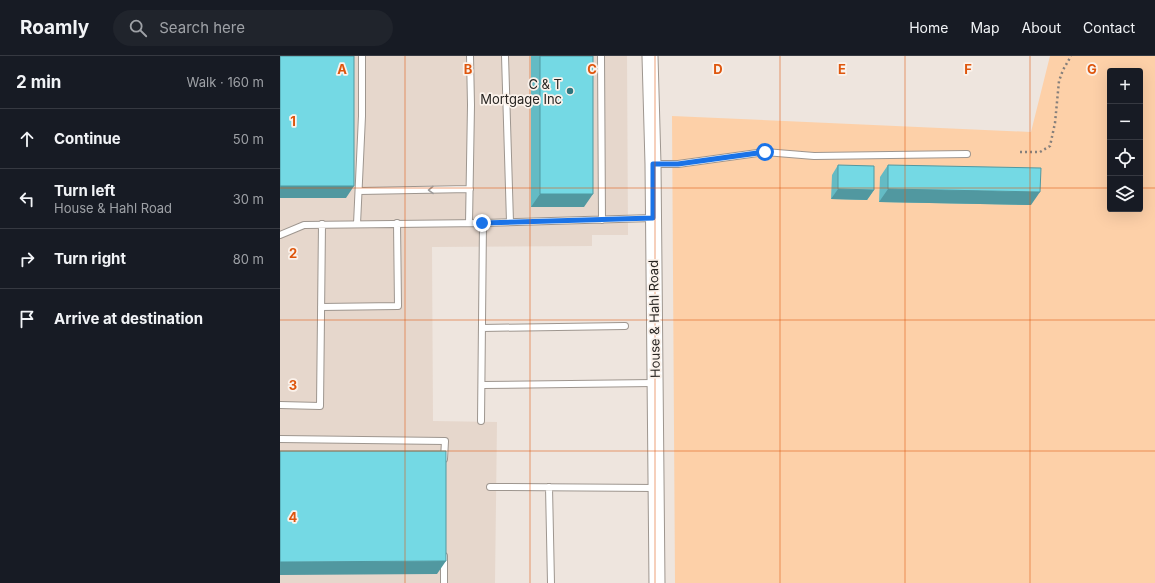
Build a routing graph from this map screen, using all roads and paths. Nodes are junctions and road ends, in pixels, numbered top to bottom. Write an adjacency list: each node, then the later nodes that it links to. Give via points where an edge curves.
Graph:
1 (362, 56): 11 (lane)
2 (470, 56): 10 (lane)
3 (505, 56): 14 (lane)
4 (601, 56): 13 (lane)
5 (650, 56): 9 (street, House & Hahl Road)
6 (1071, 56): 7 (path, via 1059,81 1050,146 1040,152)
7 (1020, 152)
8 (967, 154): 9 (lane, via 814,156 765,152 678,164)
9 (653, 164): 12 (street, House & Hahl Road)
10 (470, 189): 11 (lane, one-way to 11); 16 (lane)
11 (359, 191): 19 (lane)
12 (653, 218): 13 (lane); 24 (street, House & Hahl Road)
13 (602, 220): 14 (lane)
14 (510, 222): 17 (lane)
15 (397, 223): 16 (lane); 19 (lane); 21 (lane, via 398,306)
16 (469, 223): 17 (lane)
17 (482, 223): 23 (lane)
18 (322, 224): 19 (lane); 20 (lane, via 304,225); 21 (lane)
19 (357, 224)
20 (280, 234)
21 (321, 307): 26 (lane, via 320,406)
22 (625, 326): 23 (lane)
23 (482, 328): 25 (lane)
24 (655, 383): 25 (lane); 32 (street, House & Hahl Road)
25 (482, 384): 27 (lane)
26 (280, 405)
27 (481, 421)
28 (280, 439): 29 (lane, via 444,441)
29 (444, 465)
30 (490, 487): 31 (lane)
31 (549, 487): 32 (lane); 35 (lane)
32 (656, 488): 36 (street, House & Hahl Road)
33 (444, 552): 34 (lane)
34 (444, 583)
35 (551, 583)
36 (657, 583)

